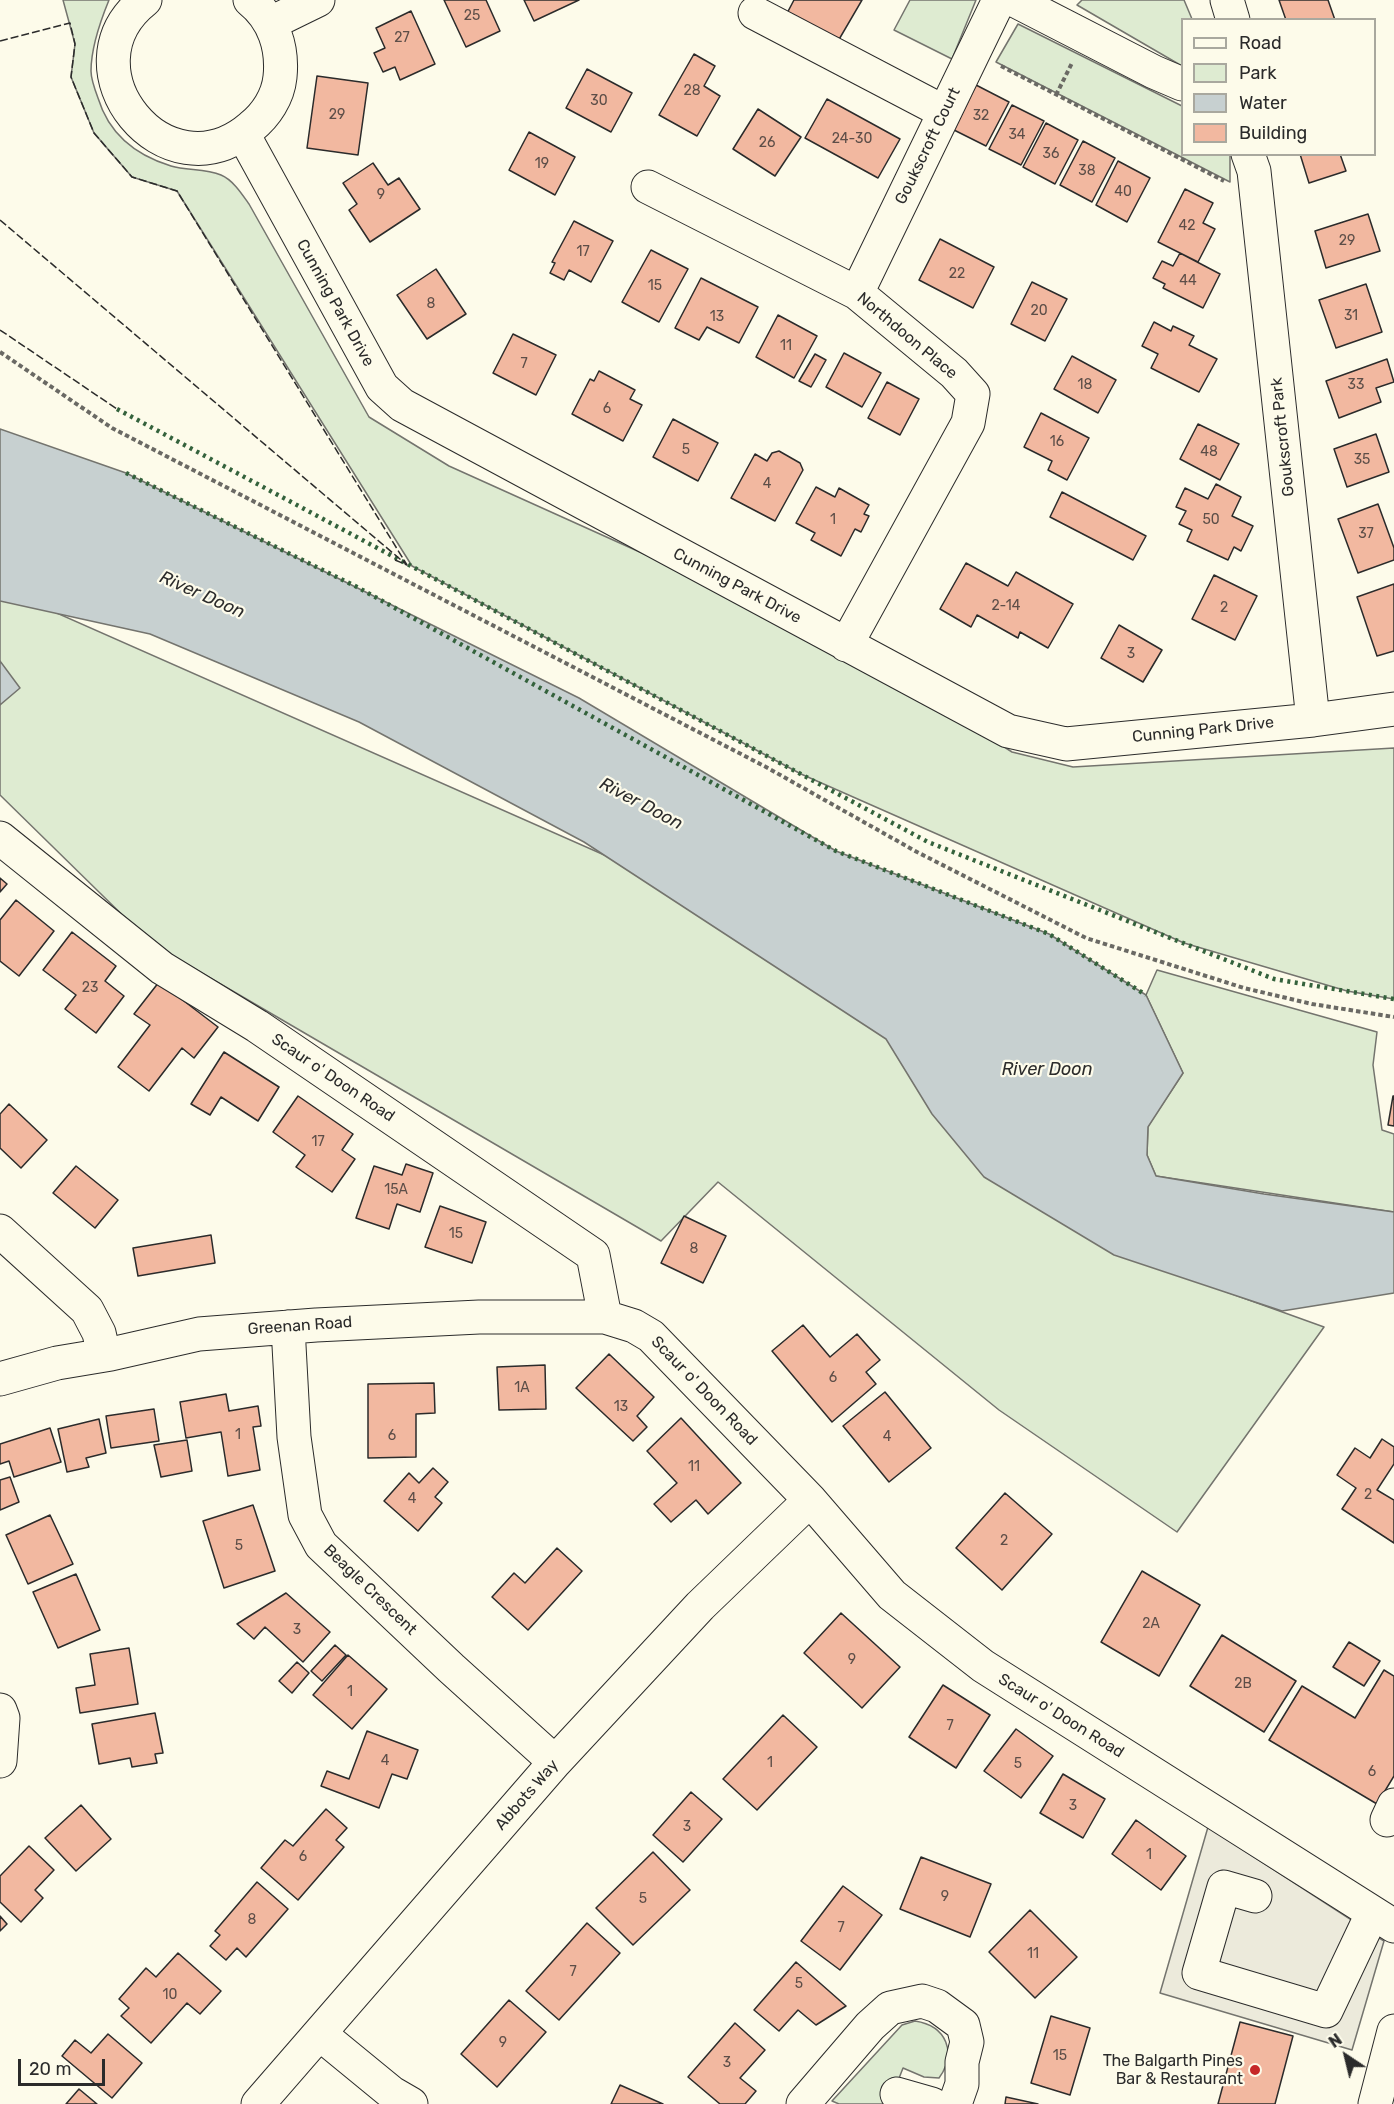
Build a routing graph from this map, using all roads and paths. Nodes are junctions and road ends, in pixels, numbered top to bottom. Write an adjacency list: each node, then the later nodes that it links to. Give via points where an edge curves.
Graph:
1 (145, 0): 12 (street, via 123,26 115,49 114,73 120,97 133,118 158,138 197,148 221,145)
2 (318, 0): 6 (street)
3 (999, 0): 9 (street, Goukscroft Court)
4 (1014, 0): 10 (street)
5 (1227, 0): 8 (street)
6 (260, 11): 12 (street, via 279,42 279,84 272,104)
7 (755, 13): 11 (street)
8 (1232, 18)
9 (974, 52): 11 (street, Goukscroft Court); 15 (path)
10 (1181, 84)
11 (944, 112): 16 (street, Goukscroft Court)
12 (243, 134): 18 (street, Cunning Park Drive, via 382,387 402,405)
13 (1249, 156): 15 (street, Goukscroft Park)
14 (648, 187): 16 (street, Northdoon Place)
15 (1257, 197): 20 (street, Goukscroft Park)
16 (857, 292): 18 (street, Northdoon Place, via 954,373 973,394 968,423)
17 (0, 352): 22 (path, via 112,428 1086,938 1244,988)
18 (846, 645): 20 (street, Cunning Park Drive, via 1008,731 1066,744)
19 (1394, 709): 20 (street, Cunning Park Drive)
20 (1313, 720)
21 (0, 838): 24 (street, Scaur o' Doon Road, via 162,969 257,1026 593,1255)
22 (1394, 1017)
23 (0, 1231): 26 (street, via 87,1310 99,1333)
24 (605, 1317): 25 (street, Greenan Road, via 479,1317); 28 (street, Scaur o' Doon Road, via 651,1336)
25 (288, 1327): 26 (street, Greenan Road, via 199,1334); 31 (street, Beagle Crescent, via 294,1437 305,1515 321,1545)
26 (104, 1355): 27 (street, Greenan Road)
27 (0, 1379)
28 (810, 1500): 31 (street, Abbots Way, via 700,1606); 33 (street, Scaur o' Doon Road, via 892,1595 983,1666)
29 (0, 1710): 30 (street)
30 (0, 1761)
31 (555, 1762): 35 (street, Abbots Way)
32 (1255, 1896): 33 (street, via 1224,1887 1199,1972 1326,2011)
33 (1383, 1920)
34 (1394, 2031): 42 (street)
35 (320, 2034): 37 (street, Abbots Way); 38 (street)
36 (897, 2094): 40 (street)
37 (258, 2104)
38 (411, 2104)
39 (803, 2104): 41 (street, via 890,2008 922,2001 937,2006 963,2025 967,2042 962,2084)
40 (932, 2104)
41 (955, 2104)
42 (1375, 2104)

